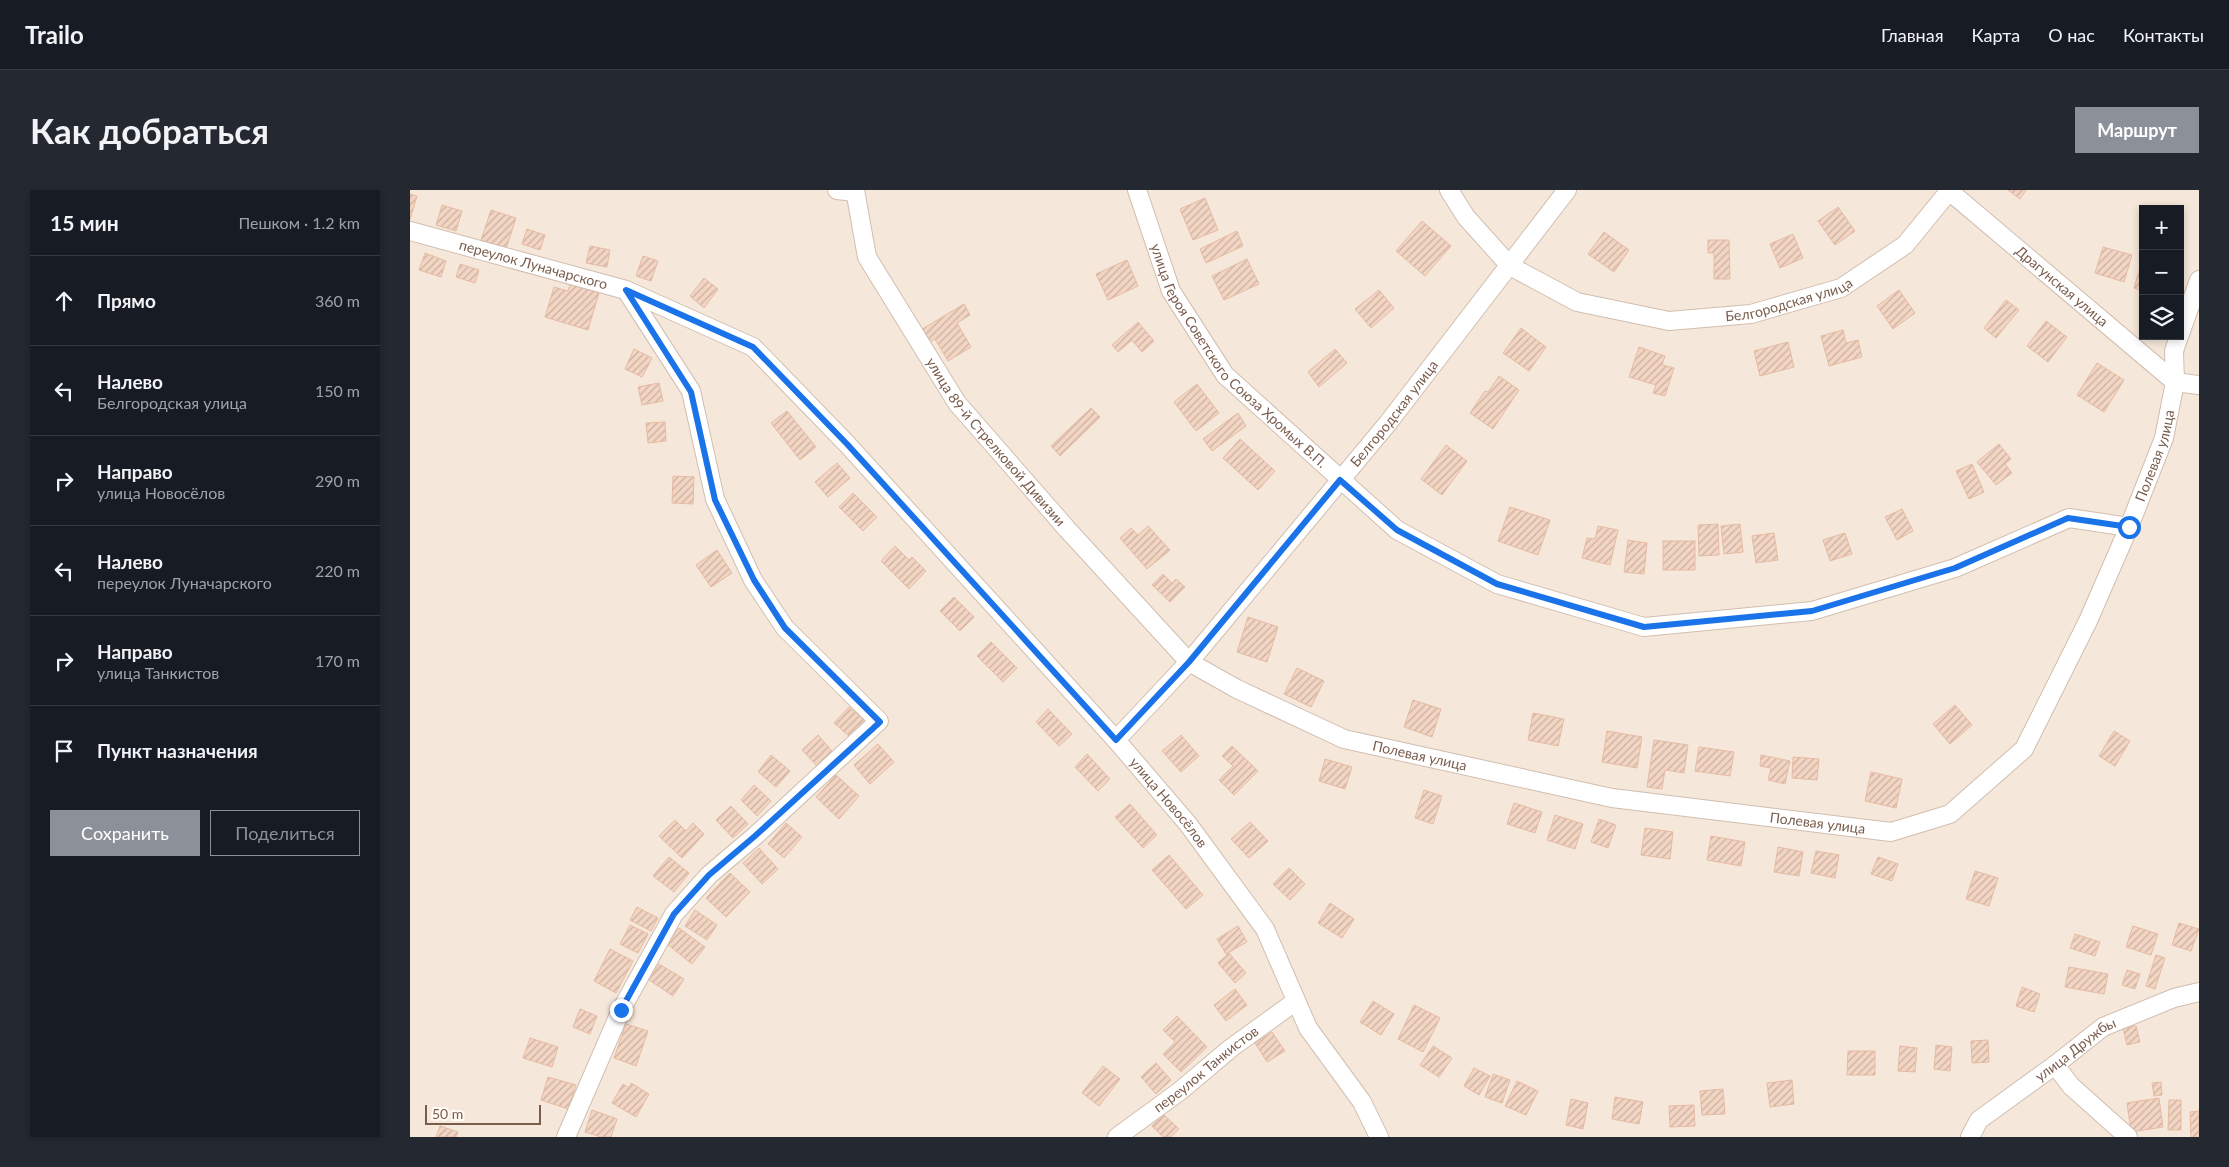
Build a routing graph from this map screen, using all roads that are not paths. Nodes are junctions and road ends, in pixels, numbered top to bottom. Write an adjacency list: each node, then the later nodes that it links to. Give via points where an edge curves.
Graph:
1 (837, 190): 6 (street)
2 (1137, 190): 15 (street, улица Героя Советского Союза Хромых В.П., via 1171,291 1225,375)
3 (1449, 190): 8 (street, Белгородская улица, via 1466,218)
4 (1567, 190): 8 (street, Белгородская улица)
5 (1949, 190): 8 (street, Белгородская улица, via 1905,245 1841,288 1751,314 1669,321 1577,302); 13 (street, Драгунская улица)
6 (855, 191): 17 (street, улица 89-й Стрелковой Дивизии, via 867,257 957,403)
7 (410, 231): 10 (street, переулок Луначарского)
8 (1510, 266): 15 (street, Белгородская улица)
9 (2199, 280): 11 (street)
10 (626, 290): 18 (street, улица Новосёлов, via 753,347 847,444); 22 (street, переулок Луначарского, via 691,392 715,500 754,580 785,628 880,722 709,875 674,914 621,1010)
11 (2184, 323)
12 (2178, 340): 13 (street, via 2174,351)
13 (2175, 382): 14 (street); 16 (street, Полевая улица, via 2164,438)
14 (2199, 386)
15 (1340, 480): 16 (street, улица Героя Советского Союза Хромых В.П., via 1397,530 1497,584 1644,627 1812,611 1955,568 2068,518); 17 (street, Белгородская улица)
16 (2129, 527): 17 (street, Полевая улица, via 2068,665 2024,749 1950,814 1891,832 1612,798 1344,739 1237,689)
17 (1189, 662): 18 (street, Белгородская улица)
18 (1116, 740): 20 (street, улица Новосёлов, via 1188,824 1265,929)
19 (2199, 992): 21 (street, улица Дружбы, via 2174,998 2103,1027)
20 (1296, 1001): 23 (street, переулок Танкистов); 24 (street, улица Новосёлов, via 1308,1028 1362,1102)
21 (2055, 1066): 25 (street, улица Дружбы, via 1979,1120); 26 (street)
22 (566, 1137)
23 (1117, 1137)
24 (1379, 1137)
25 (1970, 1137)
26 (2128, 1137)

